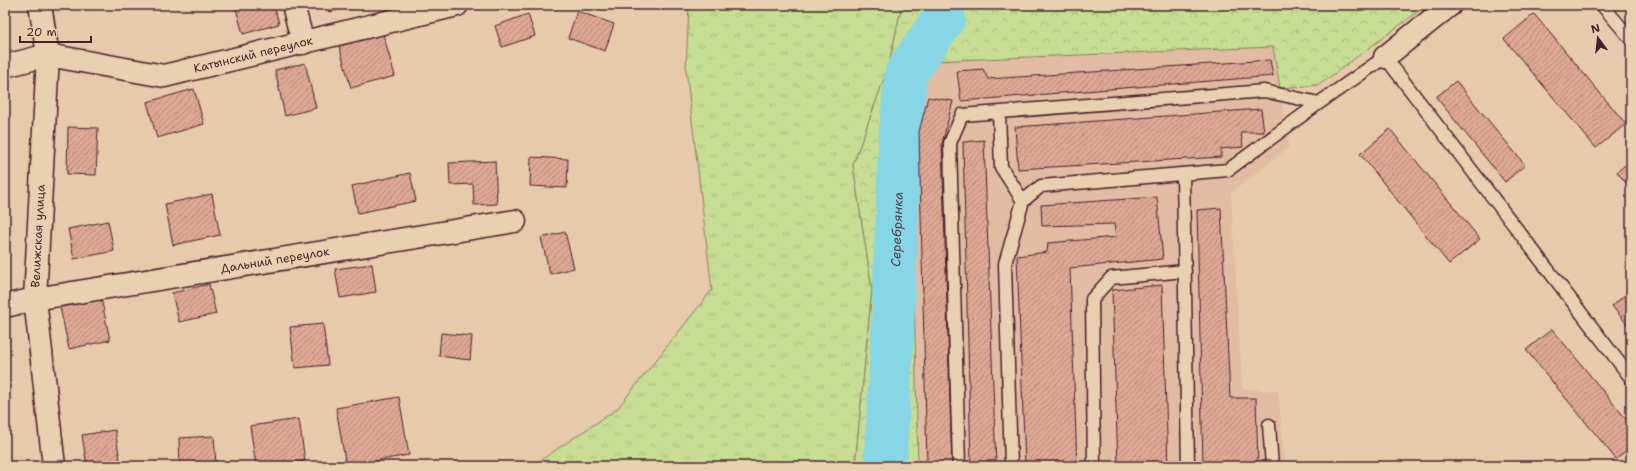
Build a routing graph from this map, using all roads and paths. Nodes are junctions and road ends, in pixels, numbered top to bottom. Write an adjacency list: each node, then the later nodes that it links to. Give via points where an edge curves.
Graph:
1 (40, 5): 8 (street, Велижская улица)
2 (293, 5): 7 (street)
3 (457, 5): 7 (street, Катынский переулок)
4 (1450, 5): 9 (street)
5 (1602, 5): 6 (lane)
6 (1631, 39)
7 (303, 43): 8 (street, Катынский переулок, via 164,76)
8 (48, 54): 10 (street); 17 (street, Велижская улица)
9 (1385, 57): 11 (lane); 19 (lane)
10 (5, 66)
11 (1319, 103): 12 (lane, via 1264,91); 13 (lane, via 1228,170)
12 (998, 113): 14 (lane, via 1001,166); 22 (lane, via 962,115 950,143)
13 (1183, 174): 14 (lane, via 1041,186); 16 (lane)
14 (1023, 201): 23 (lane, via 1005,264)
15 (515, 221): 17 (street, Дальний переулок)
16 (1185, 271): 24 (lane, via 1111,278 1092,299); 25 (lane)
17 (35, 299): 18 (street, Дальний переулок); 21 (street, Велижская улица)
18 (5, 306)
19 (1631, 378)
20 (1269, 425): 26 (lane)
21 (54, 466)
22 (959, 466)
23 (1011, 466)
24 (1094, 466)
25 (1188, 466)
26 (1272, 466)

